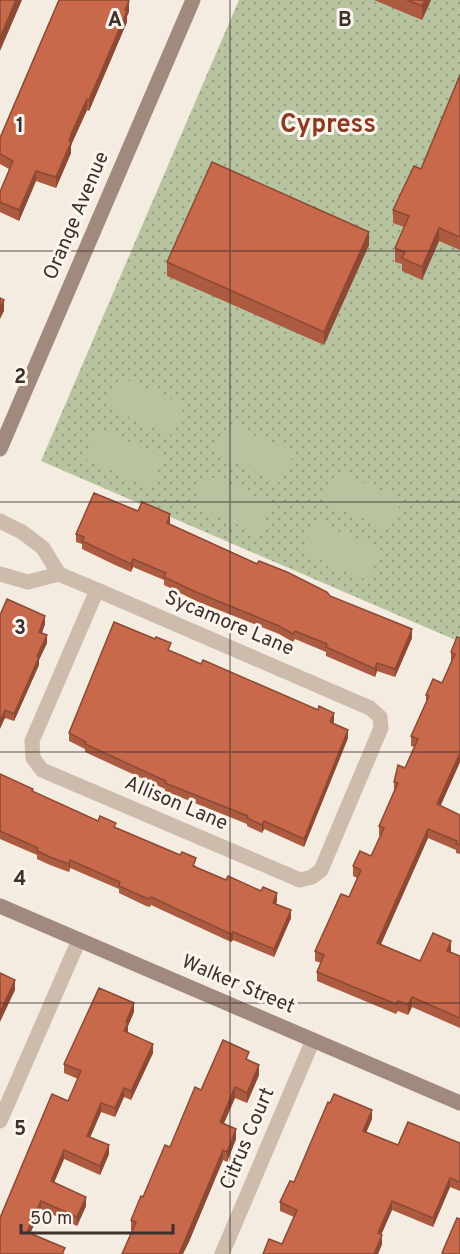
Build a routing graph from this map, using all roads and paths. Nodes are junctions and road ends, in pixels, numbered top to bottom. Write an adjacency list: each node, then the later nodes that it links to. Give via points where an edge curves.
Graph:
1 (193, 0): 2 (main road, Orange Avenue)
2 (0, 449)
3 (0, 521): 5 (street, via 43,548)
4 (0, 574): 5 (street, via 28,582)
5 (59, 574): 6 (street, Sycamore Lane)
6 (97, 590): 7 (street, Sycamore Lane, via 370,708); 7 (street, Allison Lane, via 32,741 33,758 42,770 300,880 312,878 321,870 381,729)
7 (380, 717)
8 (0, 906): 9 (main road, Walker Street)
9 (78, 940): 10 (main road, Walker Street); 12 (street)
10 (313, 1040): 11 (main road, Walker Street); 13 (street, Citrus Court)
11 (460, 1103)
12 (0, 1121)
13 (222, 1254)

